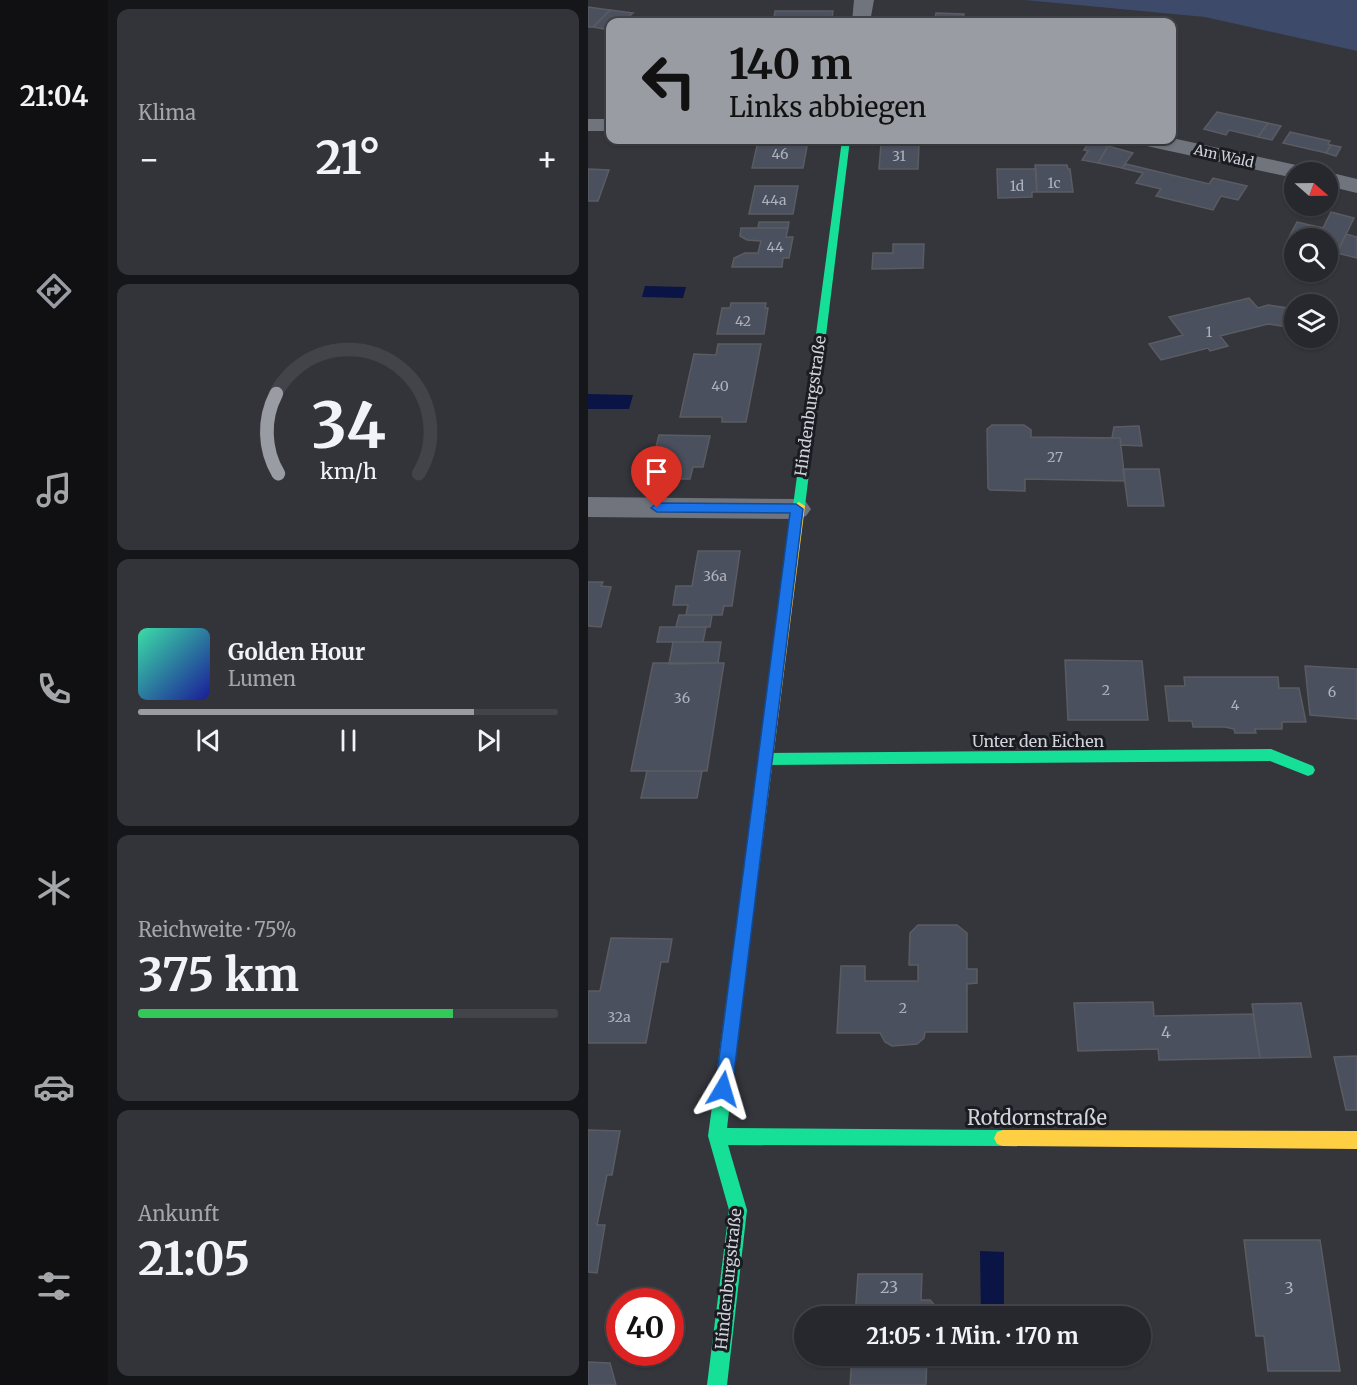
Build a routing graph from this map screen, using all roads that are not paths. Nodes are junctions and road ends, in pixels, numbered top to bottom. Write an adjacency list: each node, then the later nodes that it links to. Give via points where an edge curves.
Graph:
1 (864, 0): 2 (street)
2 (862, 18)
3 (588, 125): 4 (street)
4 (606, 125)
5 (845, 144): 11 (street, Hindenburgstraße)
6 (1169, 144): 7 (street, Am Wald)
7 (1284, 169)
8 (1338, 182): 9 (street)
9 (1357, 186)
10 (588, 507): 11 (street)
11 (796, 509): 12 (street, Hindenburgstraße)
12 (765, 759): 13 (street, Unter den Eichen, via 1271,755); 14 (street, Hindenburgstraße)
13 (1308, 770)
14 (717, 1136): 15 (street, Rotdornstraße); 16 (street, Hindenburgstraße, via 738,1210)
15 (1357, 1140)
16 (717, 1385)

